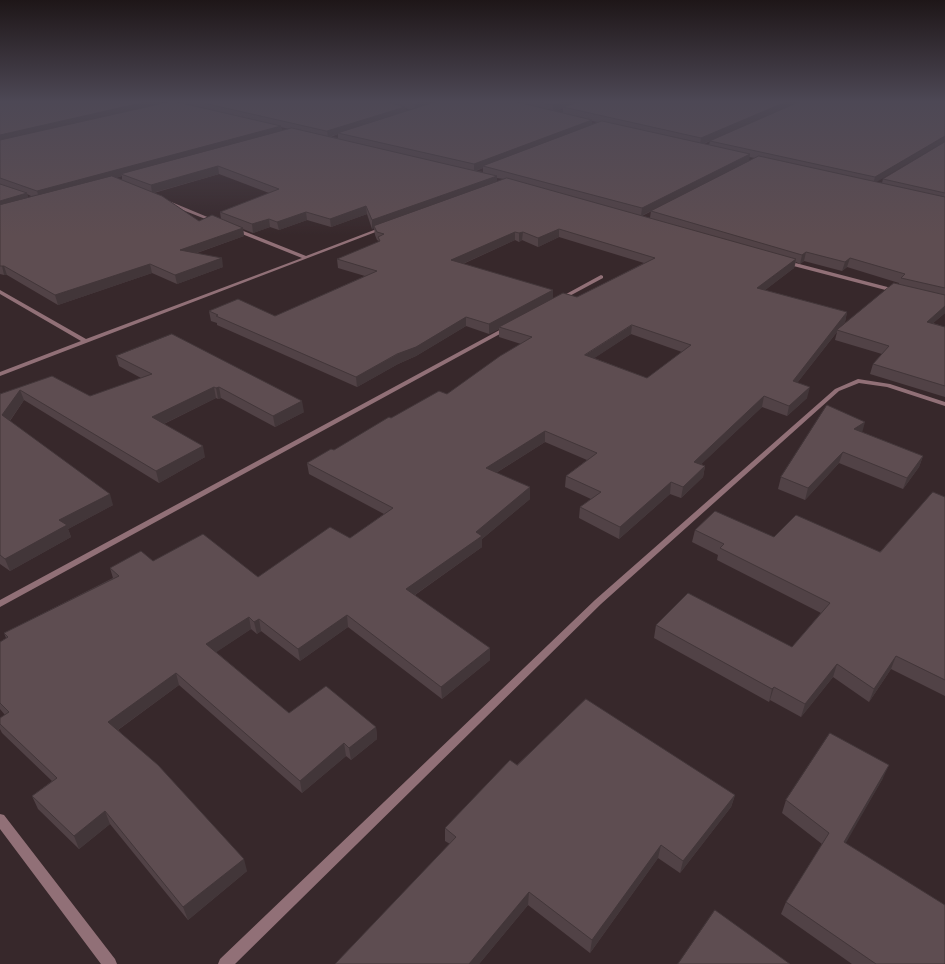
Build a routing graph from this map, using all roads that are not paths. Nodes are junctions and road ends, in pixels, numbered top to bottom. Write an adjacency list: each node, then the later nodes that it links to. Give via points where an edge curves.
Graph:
1 (158, 198): 2 (street)
2 (217, 222)
3 (387, 227): 5 (street)
4 (232, 228): 5 (street)
5 (305, 257): 12 (street)
6 (775, 259): 9 (street)
7 (601, 276): 10 (street)
8 (0, 292): 12 (street)
9 (906, 293)
10 (552, 303)
11 (517, 322): 15 (street)
12 (85, 342): 13 (street)
13 (0, 374)
14 (945, 404): 18 (street, via 888,385 858,381 837,390 598,602)
15 (0, 604)
16 (0, 819): 17 (street)
17 (110, 964)
18 (225, 964)

